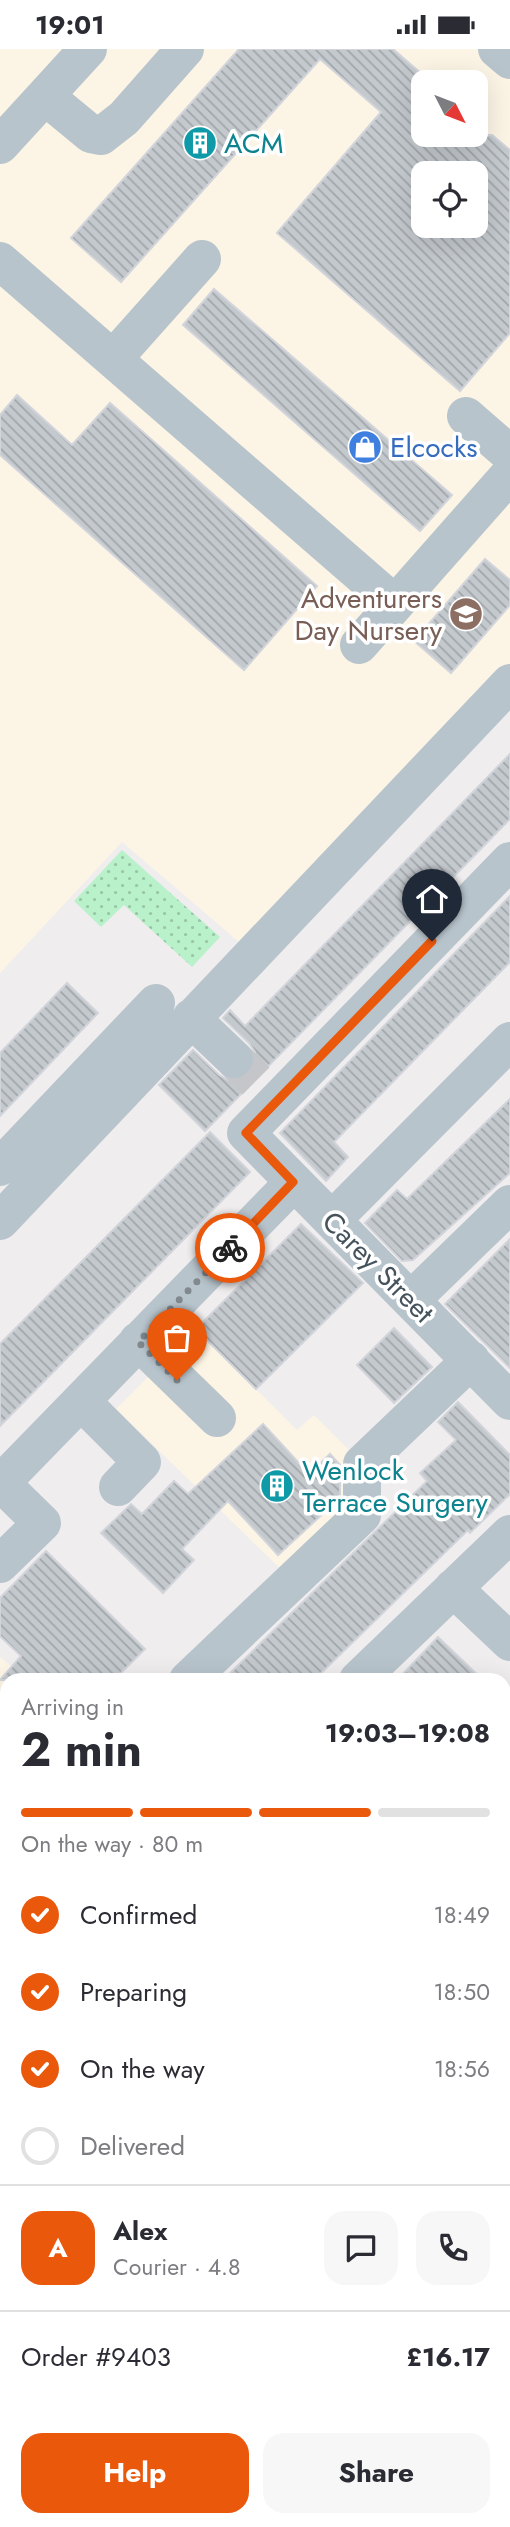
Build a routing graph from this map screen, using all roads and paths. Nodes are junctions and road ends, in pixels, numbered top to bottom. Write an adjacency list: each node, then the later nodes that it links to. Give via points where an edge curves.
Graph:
1 (88, 49): 5 (street)
2 (185, 49): 5 (street, via 102,136 91,134)
3 (497, 49): 4 (street)
4 (510, 60)
5 (45, 96): 6 (street)
6 (0, 145)
7 (202, 259): 9 (street)
8 (0, 261): 9 (street)
9 (113, 359): 13 (street)
10 (466, 416): 11 (street)
11 (510, 454)
12 (510, 474): 13 (street)
13 (395, 604): 14 (street)
14 (359, 645)
15 (510, 683): 18 (street)
16 (510, 862): 20 (street)
17 (156, 1003): 21 (street)
18 (191, 1019): 20 (street); 25 (street)
19 (510, 1041): 24 (street)
20 (255, 1080): 22 (street, Carey Street, via 246,1133)
21 (0, 1167)
22 (293, 1182): 24 (street, Carey Street); 27 (street)
23 (510, 1204): 26 (street)
24 (332, 1220): 26 (street, Carey Street)
25 (0, 1221)
26 (411, 1300): 28 (street, Carey Street)
27 (138, 1342): 30 (street); 31 (street)
28 (471, 1360): 29 (street, Carey Street); 38 (street, via 362,1464 362,1515)
29 (506, 1388)
30 (81, 1401): 32 (street); 33 (street, via 142,1462)
31 (217, 1418)
32 (1, 1483): 35 (street, via 42,1523)
33 (118, 1487)
34 (510, 1534): 36 (street)
35 (0, 1564)
36 (453, 1588): 37 (street); 39 (street)
37 (510, 1642)
38 (195, 1673)
39 (365, 1673)

